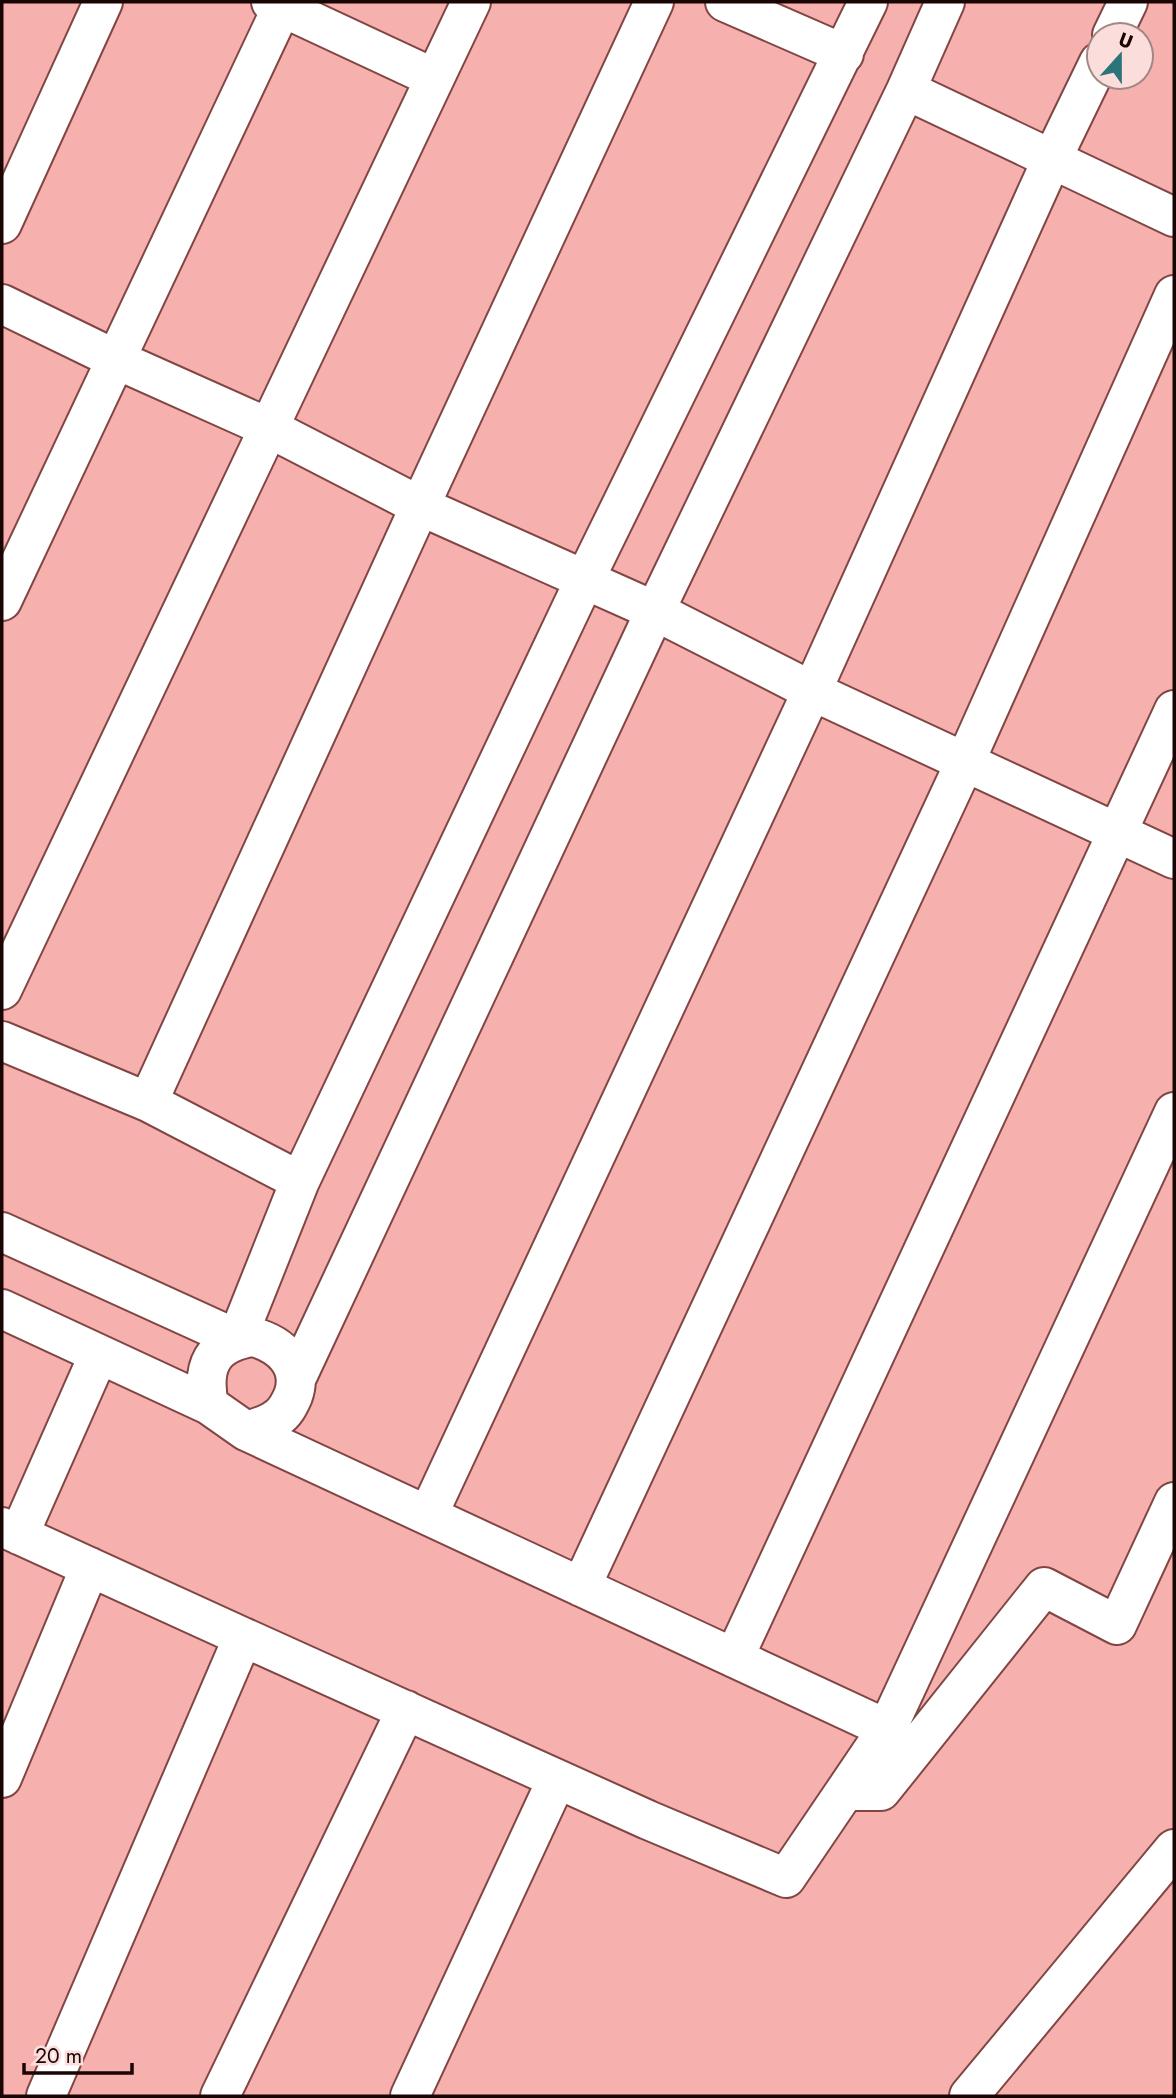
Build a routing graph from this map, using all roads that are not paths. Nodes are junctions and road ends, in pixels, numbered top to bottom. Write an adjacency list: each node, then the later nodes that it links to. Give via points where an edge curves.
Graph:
1 (103, 2): 16 (street)
2 (471, 2): 11 (street)
3 (654, 2): 21 (street)
4 (725, 2): 10 (street)
5 (868, 2): 10 (street)
6 (946, 2): 12 (street)
7 (1128, 2): 9 (street)
8 (276, 4): 11 (street); 19 (street)
9 (1119, 21)
10 (844, 54): 22 (street)
11 (434, 78): 20 (street)
12 (906, 90): 14 (street); 24 (street)
13 (1085, 91): 14 (street)
14 (1052, 159): 15 (street); 25 (street)
15 (1174, 217)
16 (2, 224)
17 (1174, 295): 27 (street)
18 (2, 304): 19 (street)
19 (115, 359): 20 (street); 23 (street)
20 (267, 427): 21 (street); 30 (street)
21 (420, 506): 22 (street); 32 (street)
22 (585, 579): 24 (street); 34 (street)
23 (2, 601)
24 (655, 611): 25 (street); 39 (street)
25 (812, 691): 27 (street); 43 (street)
26 (1174, 710): 28 (street)
27 (965, 762): 28 (street); 46 (street)
28 (1118, 833): 29 (street); 48 (street)
29 (1174, 859)
30 (2, 990)
31 (2, 1041): 32 (street)
32 (148, 1102): 34 (street)
33 (1174, 1112): 50 (street)
34 (300, 1181): 37 (street)
35 (2, 1232): 37 (street)
36 (2, 1309): 38 (street)
37 (237, 1339): 39 (street, via 253,1337 281,1349); 40 (street, via 223,1346 206,1372)
38 (99, 1354): 40 (street); 44 (street)
39 (297, 1377): 41 (street, via 289,1406 278,1418)
40 (209, 1405): 41 (street)
41 (246, 1431): 43 (street)
42 (1174, 1502): 53 (street, via 1117,1625 1044,1587 881,1791)
43 (428, 1515): 46 (street)
44 (11, 1531): 45 (street)
45 (90, 1567): 47 (street); 51 (street)
46 (581, 1587): 48 (street)
47 (243, 1637): 49 (street); 56 (street)
48 (734, 1658): 50 (street)
49 (406, 1710): 52 (street); 57 (street)
50 (887, 1729): 53 (street)
51 (2, 1778)
52 (557, 1779): 53 (street, via 786,1878); 58 (street)
53 (845, 1791)
54 (1174, 1849): 55 (street)
55 (983, 2091)
56 (46, 2096)
57 (220, 2096)
58 (410, 2096)

